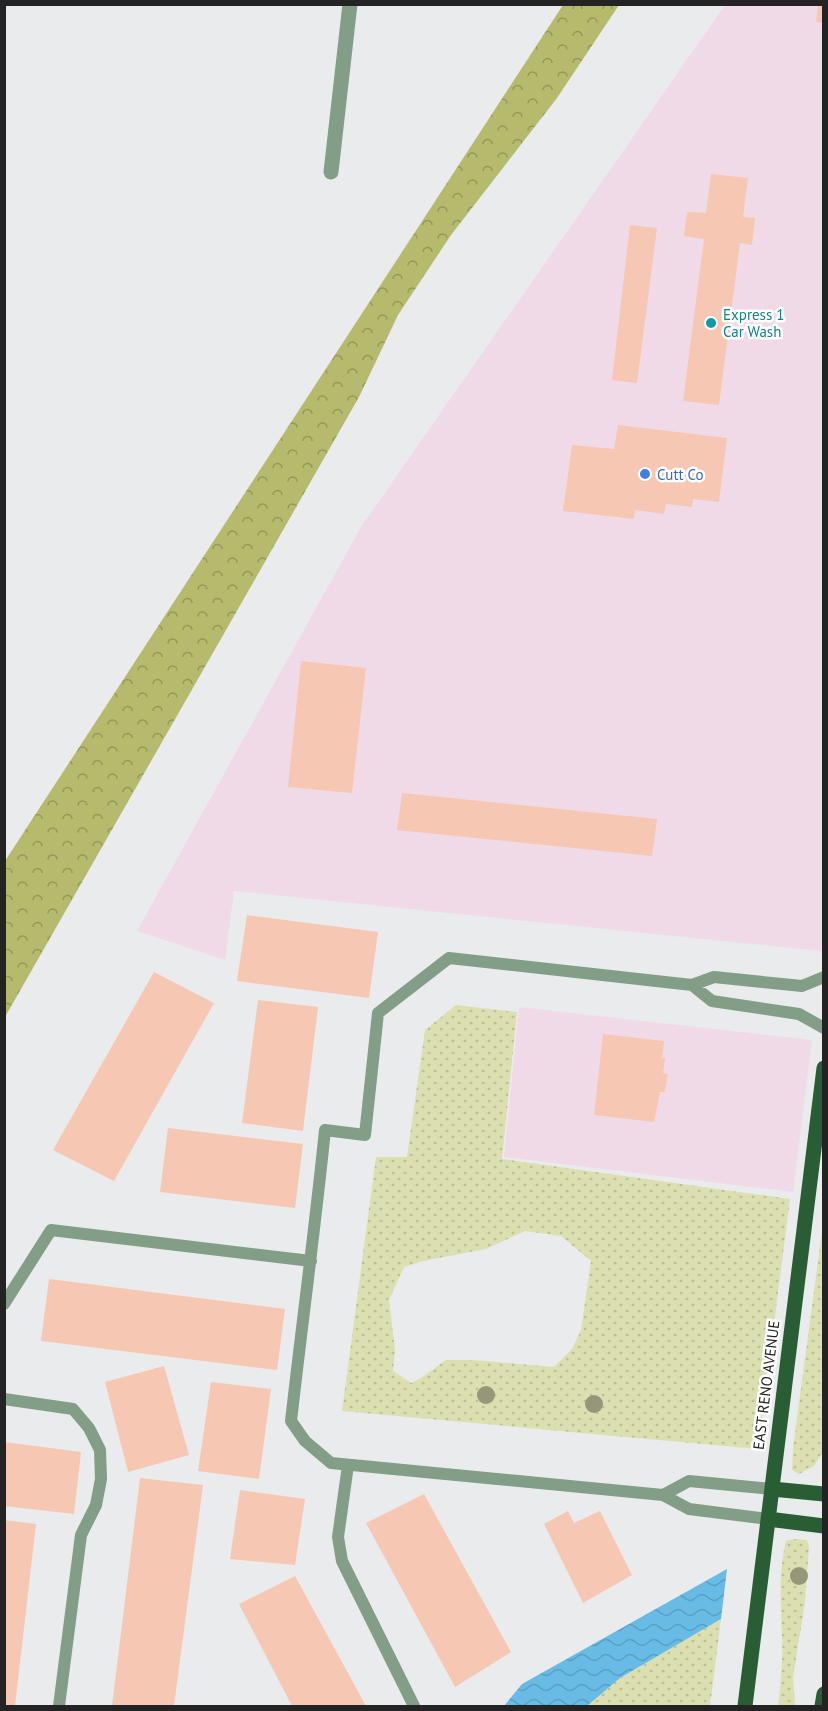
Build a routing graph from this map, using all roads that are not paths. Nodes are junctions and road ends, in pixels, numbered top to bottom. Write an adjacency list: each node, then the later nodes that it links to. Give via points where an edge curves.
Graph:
1 (350, 4): 2 (street)
2 (331, 172)
3 (824, 977): 4 (lane, via 802,986 714,976)
4 (692, 985): 5 (lane, via 712,1001 800,1014); 7 (lane, via 449,958 378,1012 364,1135 325,1130)
5 (824, 1028)
6 (823, 1077): 11 (main road, EAST RENO AVENUE)
7 (311, 1261): 8 (lane, via 51,1230); 10 (lane, via 291,1421 305,1441 331,1463)
8 (4, 1304)
9 (4, 1399): 17 (lane, via 73,1409 100,1450 101,1479 96,1505 81,1535)
10 (348, 1465): 13 (lane); 18 (lane, via 338,1537 342,1561)
11 (772, 1489): 12 (main road); 13 (lane, via 689,1481); 14 (main road, EAST RENO AVENUE)
12 (824, 1494)
13 (663, 1495): 14 (lane, via 689,1509)
14 (768, 1519): 15 (main road); 19 (main road, EAST RENO AVENUE)
15 (824, 1526)
16 (824, 1694): 20 (main road)
17 (59, 1707)
18 (414, 1707)
19 (745, 1707)
20 (822, 1707)

